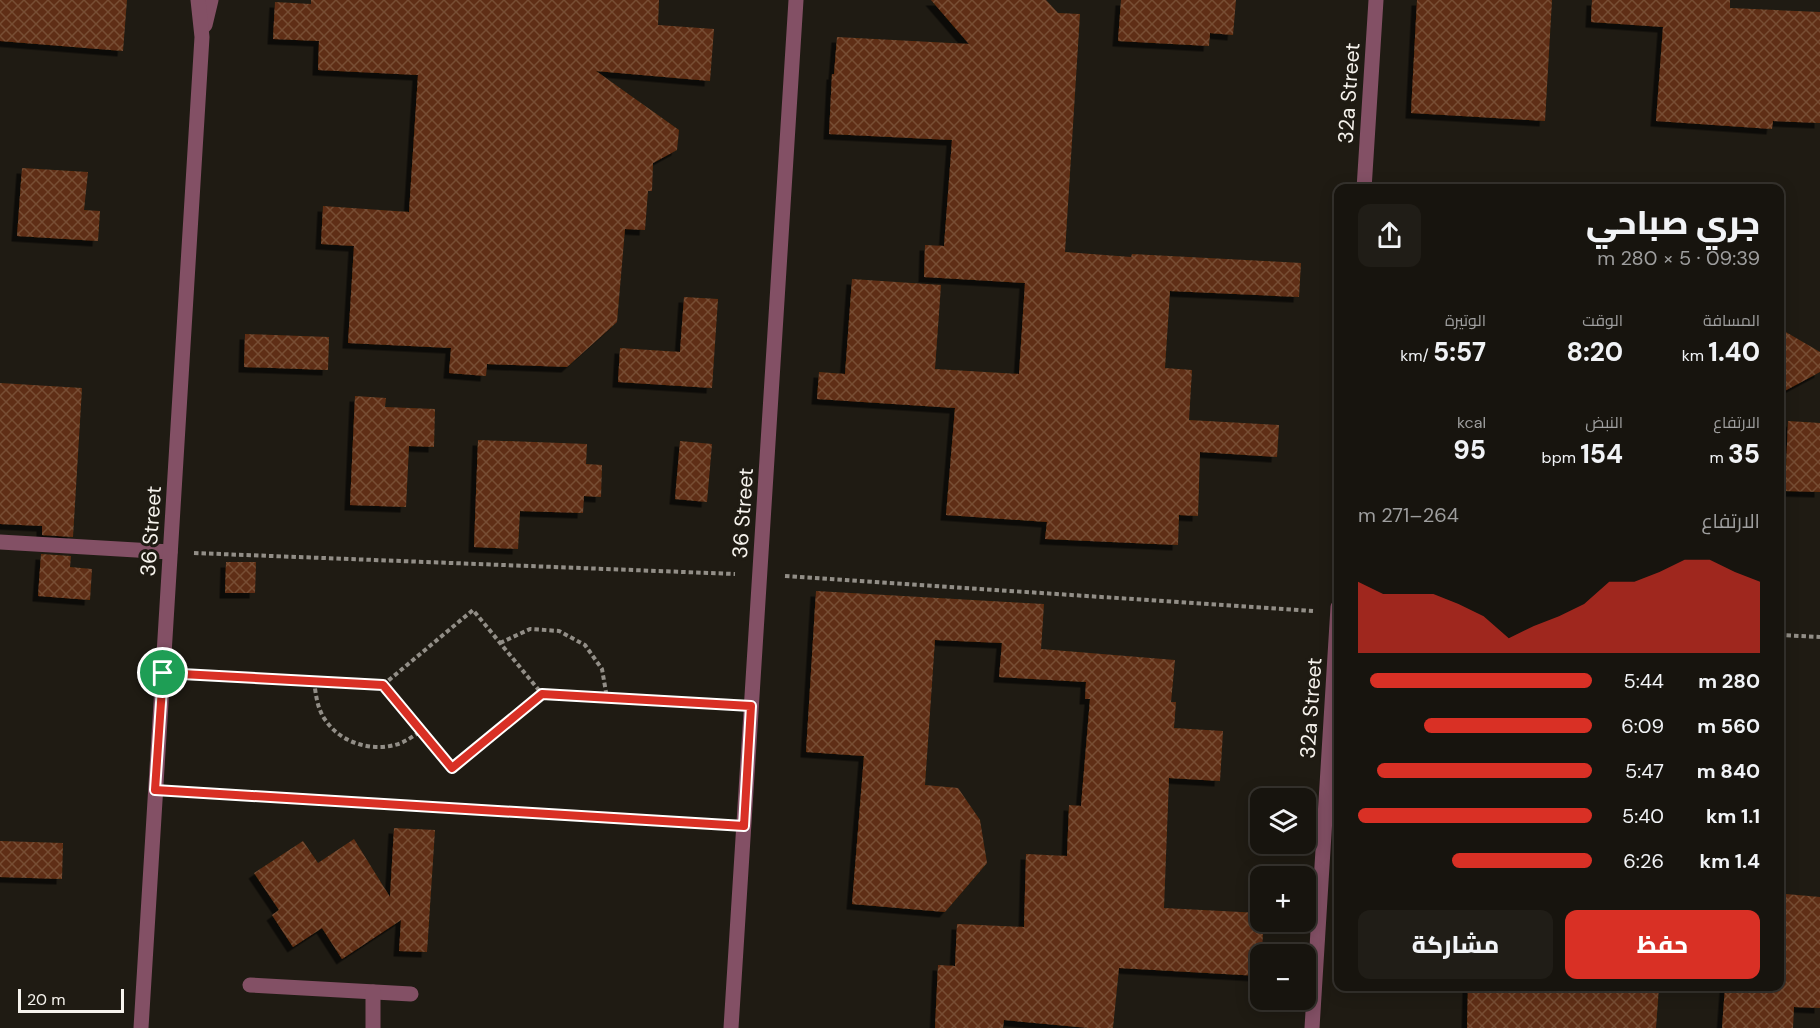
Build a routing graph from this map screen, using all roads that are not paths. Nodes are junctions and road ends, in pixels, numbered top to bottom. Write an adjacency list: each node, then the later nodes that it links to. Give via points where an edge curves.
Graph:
1 (198, 0): 5 (street, 36 Street)
2 (211, 0): 5 (street, 36 Street)
3 (796, 0): 15 (street, 36 Street)
4 (1376, 0): 6 (street, 32a Street)
5 (202, 37): 8 (street, 36 Street)
6 (1364, 184)
7 (0, 542): 8 (street)
8 (170, 552): 13 (street, 36 Street)
9 (1334, 672): 16 (street, 32a Street)
10 (250, 985): 11 (street)
11 (374, 992): 12 (street); 14 (street)
12 (411, 994)
13 (141, 1028)
14 (373, 1028)
15 (731, 1028)
16 (1312, 1028)

